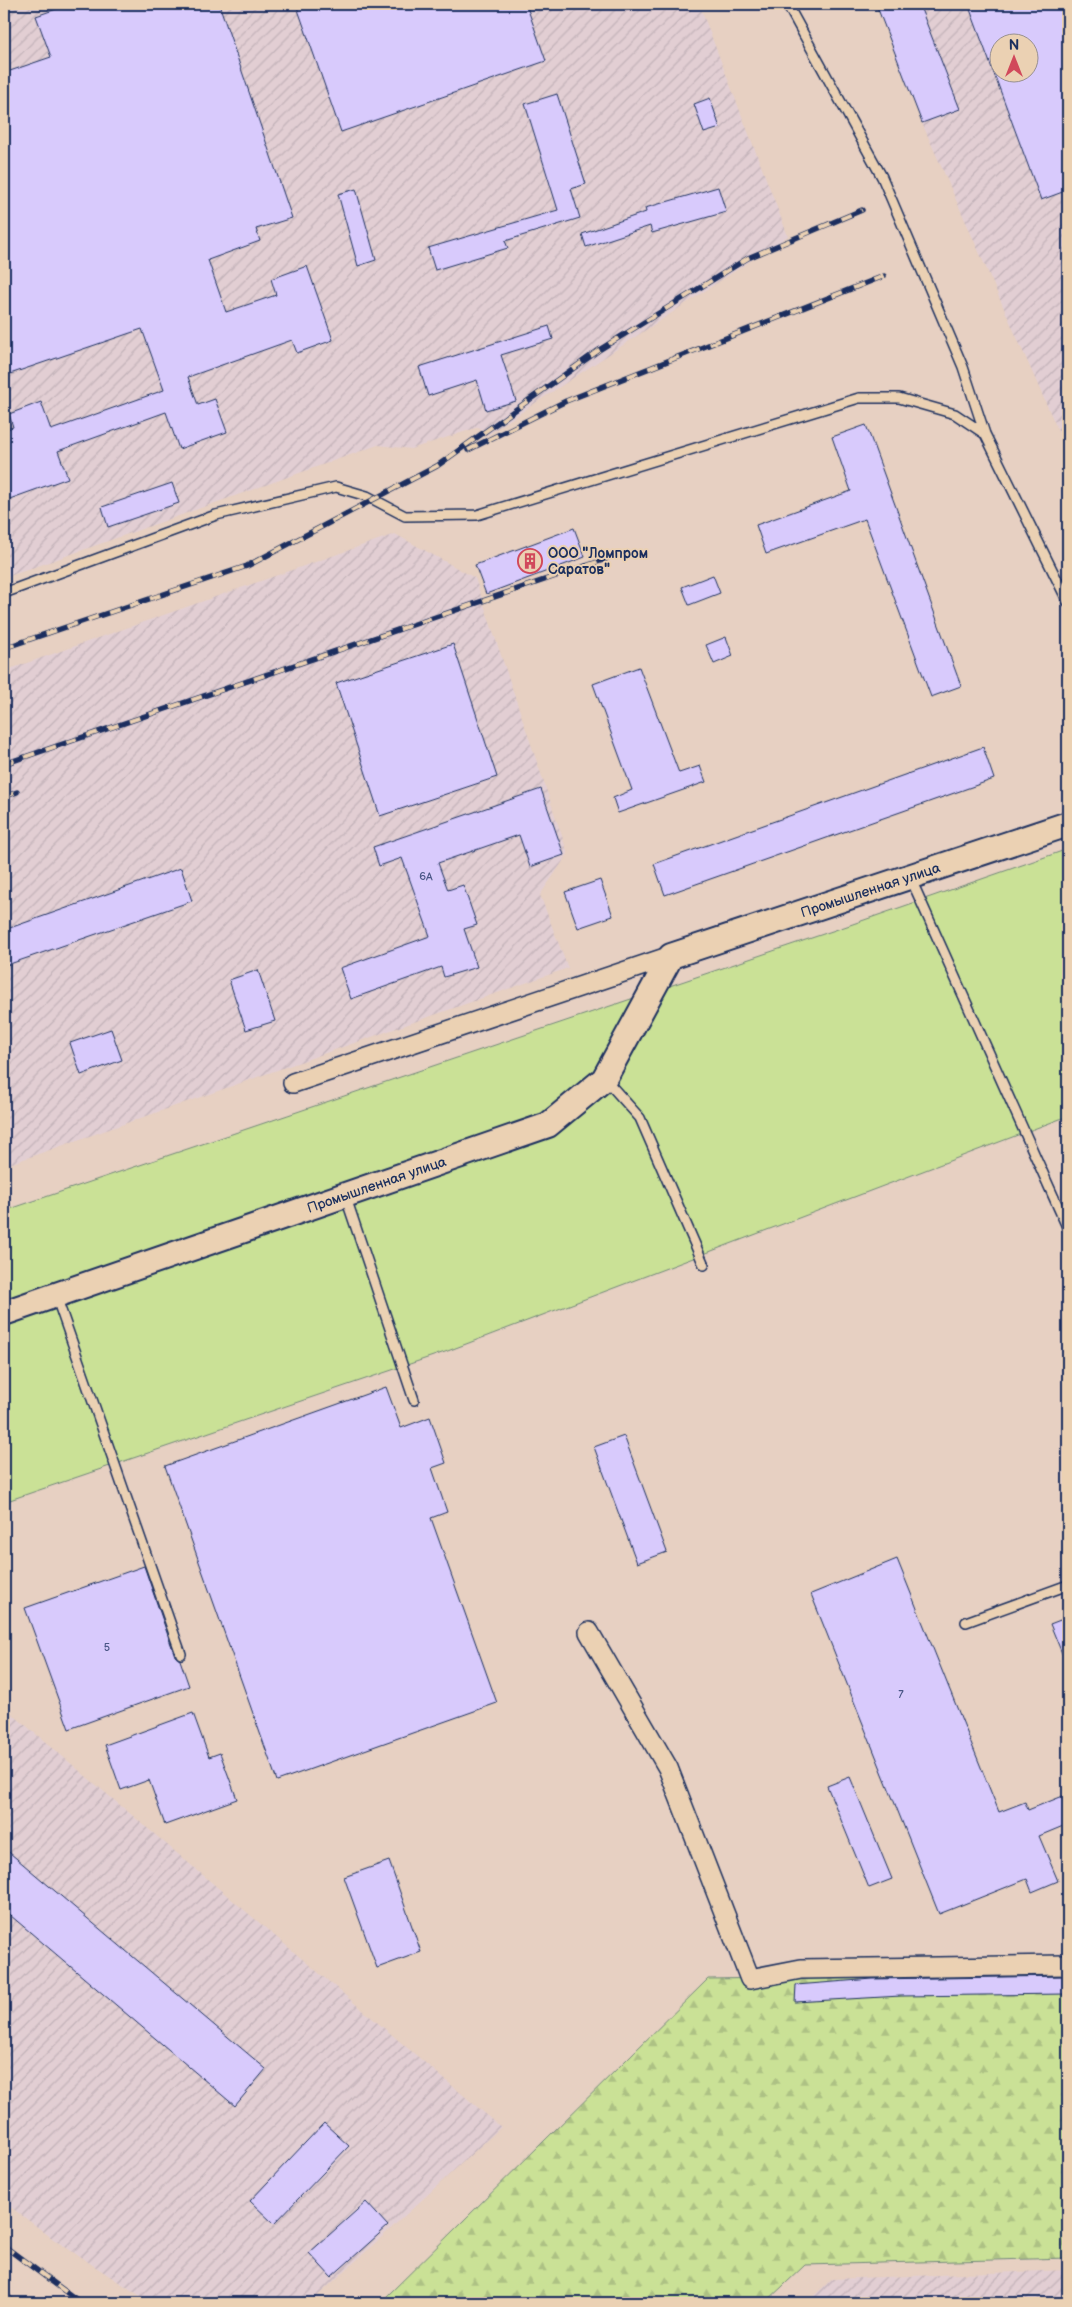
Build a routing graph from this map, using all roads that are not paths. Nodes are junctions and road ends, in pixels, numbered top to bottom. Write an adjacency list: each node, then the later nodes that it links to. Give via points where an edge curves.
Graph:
1 (787, 4): 2 (lane, via 882,177 963,367)
2 (985, 434): 3 (lane, via 955,414 899,398 859,398 477,515 405,516 367,496 336,487 216,515); 4 (lane)
3 (4, 593)
4 (1068, 602)
5 (1068, 824): 6 (street, Промышленная улица)
6 (910, 877): 7 (street, Промышленная улица); 11 (lane)
7 (671, 956): 8 (street, Промышленная улица); 9 (street, Промышленная улица)
8 (604, 1079): 10 (street, Промышленная улица, via 548,1125); 12 (lane, via 640,1118)
9 (293, 1084)
10 (345, 1195): 13 (street, Промышленная улица); 15 (lane)
11 (1068, 1229)
12 (704, 1265)
13 (56, 1296): 14 (street, Промышленная улица); 19 (lane)
14 (4, 1313)
15 (414, 1400)
16 (1068, 1585): 17 (lane)
17 (966, 1622)
18 (590, 1632): 20 (street, via 668,1768 750,1979 801,1969)
19 (181, 1654)
20 (1068, 1965)

